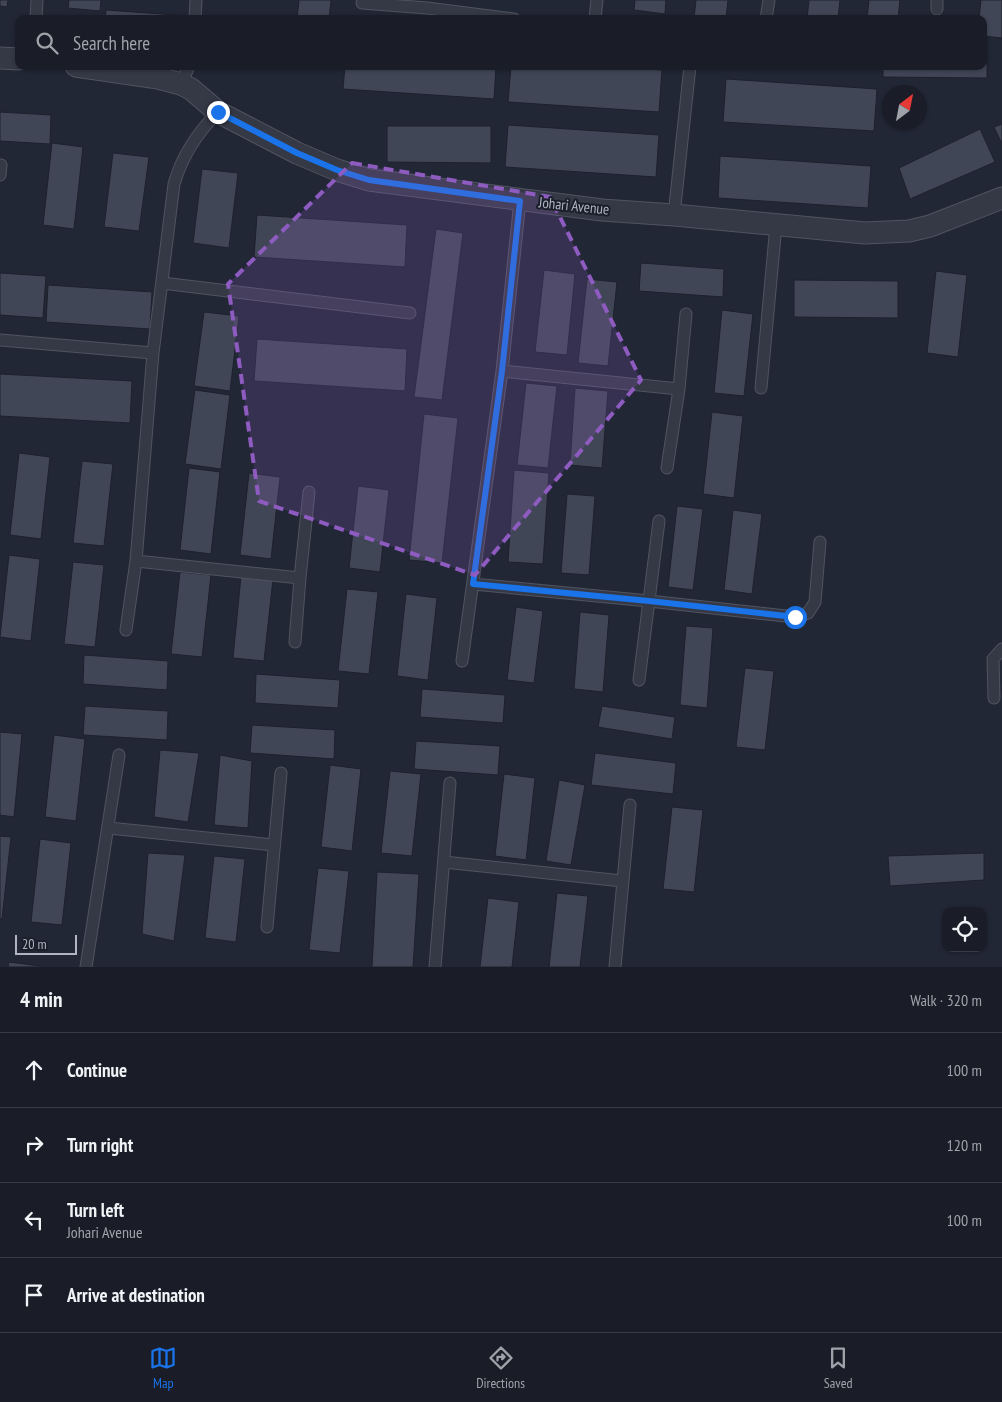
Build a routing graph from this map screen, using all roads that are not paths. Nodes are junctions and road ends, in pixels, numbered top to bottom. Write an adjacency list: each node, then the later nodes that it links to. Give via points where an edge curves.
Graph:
1 (37, 0): 7 (lane)
2 (196, 0): 8 (lane)
3 (597, 0): 10 (lane)
4 (769, 0): 11 (lane)
5 (362, 3): 6 (lane)
6 (427, 4): 9 (lane)
7 (36, 15)
8 (195, 15)
9 (491, 15)
10 (595, 15)
11 (767, 15)
12 (0, 58): 13 (street)
13 (15, 59)
14 (103, 70): 16 (street, Johari Avenue, via 158,78)
15 (690, 70): 20 (lane)
16 (185, 75): 17 (street, Johari Avenue, via 190,89)
17 (218, 112): 19 (street, Johari Avenue, via 297,153 369,180); 22 (lane, via 200,132 178,170)
18 (1002, 198): 21 (street, Johari Avenue, via 909,231 865,233)
19 (520, 201): 20 (street, Johari Avenue); 27 (lane)
20 (674, 215): 21 (street, Johari Avenue)
21 (776, 225): 28 (lane)
22 (162, 283): 23 (lane); 26 (lane)
23 (410, 313)
24 (686, 314): 29 (lane)
25 (0, 340): 26 (lane)
26 (153, 353): 34 (lane)
27 (502, 371): 29 (lane); 36 (lane)
28 (761, 388)
29 (679, 389): 30 (lane)
30 (668, 468)
31 (309, 492): 35 (lane)
32 (659, 521): 37 (lane)
33 (820, 542): 37 (lane, via 815,602 802,616 786,617)
34 (136, 561): 35 (lane); 38 (lane)
35 (300, 578): 39 (lane)
36 (473, 584): 37 (lane); 41 (lane)
37 (649, 601): 42 (lane)
38 (126, 630)
39 (295, 642)
40 (1002, 649): 43 (lane, via 993,659)
41 (462, 661)
42 (639, 680)
43 (994, 698)
44 (119, 755): 48 (lane)
45 (281, 773): 49 (lane)
46 (450, 783): 50 (lane)
47 (630, 805): 51 (lane)
48 (109, 828): 49 (lane); 53 (lane)
49 (274, 845): 52 (lane)
50 (444, 862): 51 (lane); 54 (lane)
51 (622, 882): 55 (lane)
52 (267, 927)
53 (86, 967)
54 (435, 967)
55 (615, 967)

